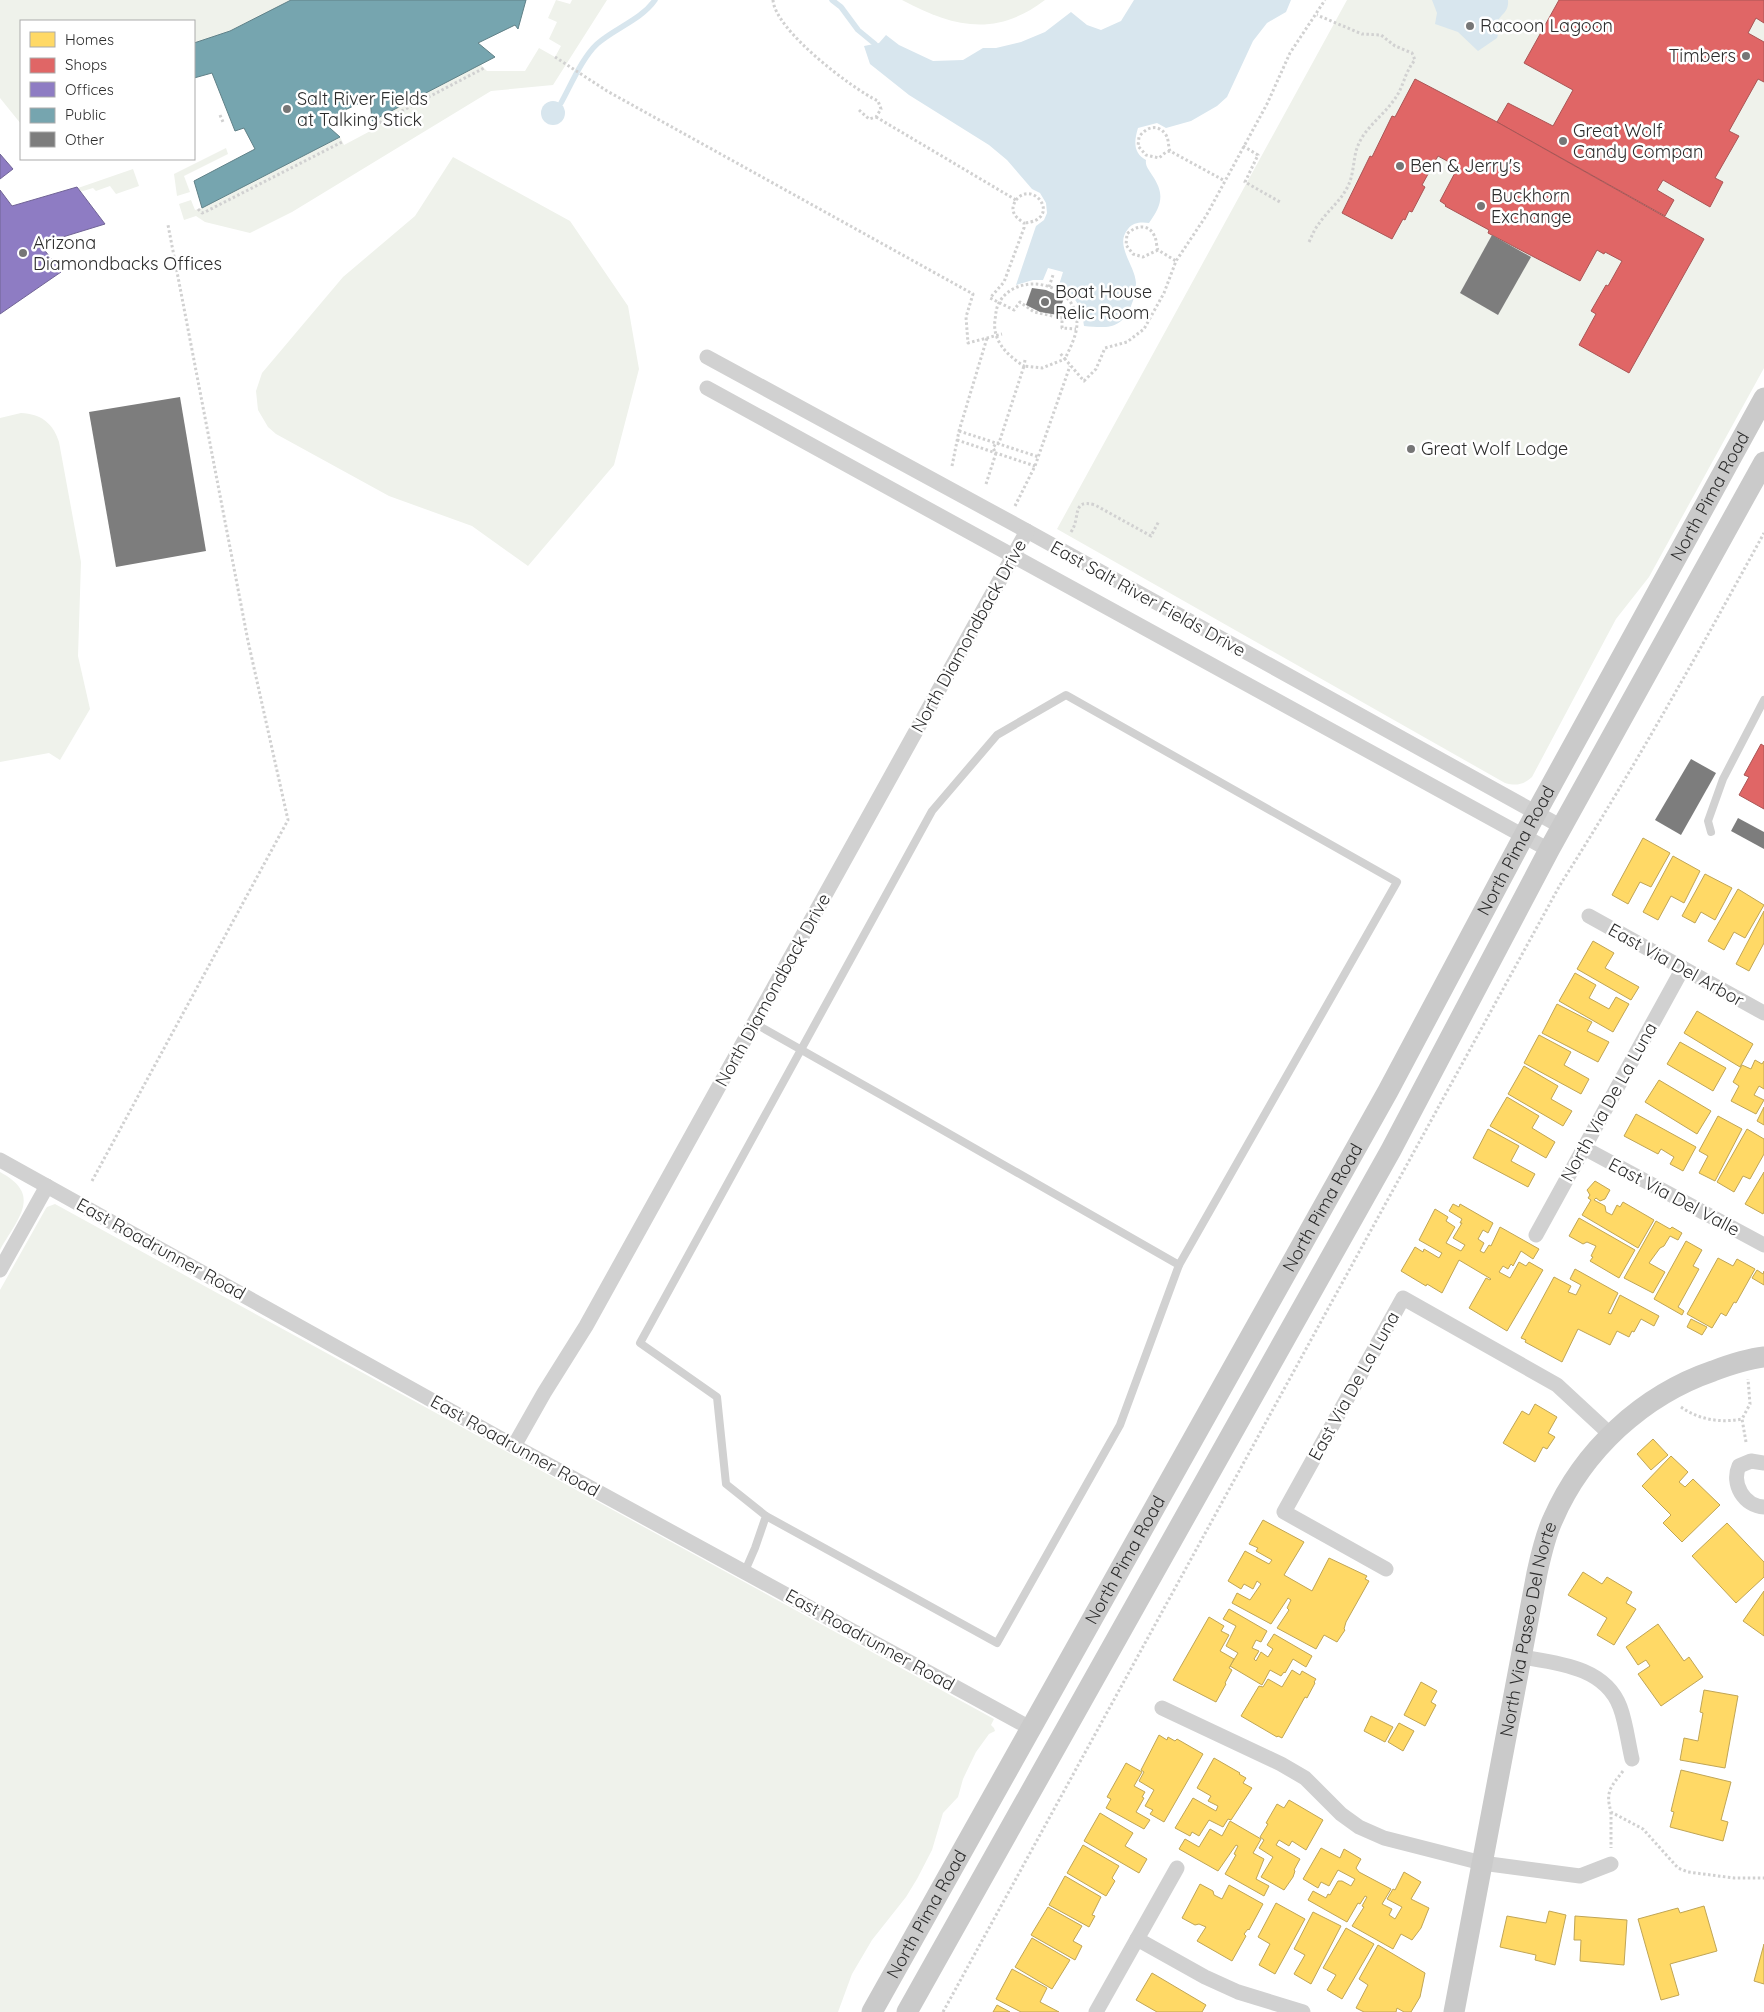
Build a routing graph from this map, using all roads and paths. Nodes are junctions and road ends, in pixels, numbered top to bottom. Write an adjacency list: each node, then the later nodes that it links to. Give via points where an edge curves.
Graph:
1 (772, 0): 8 (path, via 773,8 791,34 868,97 878,101 881,110)
2 (1325, 0): 3 (path)
3 (1317, 15): 12 (path, via 1290,53); 20 (path, via 1353,31 1382,35 1395,46 1412,53 1415,60 1407,69 1394,101 1363,137 1349,185 1318,224)
4 (555, 57): 29 (path, via 607,91 973,294 966,318 968,343)
5 (484, 68): 10 (path)
6 (859, 110): 8 (path, via 869,119)
7 (220, 115): 9 (path)
8 (876, 117): 15 (path)
9 (223, 122)
10 (375, 125)
11 (342, 142): 17 (path, via 205,212)
12 (1243, 146): 14 (path); 16 (path, via 1258,155 1245,182)
13 (1170, 151): 13 (path, via 1167,137 1159,129 1146,129 1139,137 1138,146 1146,155 1159,158); 14 (path)
14 (1225, 181): 22 (path)
15 (1016, 200): 18 (path, via 1013,212); 18 (path, via 1024,194 1032,194 1042,200 1044,206 1038,220)
16 (1280, 202)
17 (198, 209)
18 (1024, 223): 25 (path, via 1004,282 990,298)
19 (168, 225): 68 (path, via 248,641 288,820)
20 (1309, 242)
21 (1158, 250): 21 (path, via 1153,232 1141,226 1128,234 1126,245 1133,254 1143,257); 22 (path)
22 (1176, 260): 34 (path, via 1164,293 1144,329 1127,342 1105,348 1096,369 1084,381)
23 (1053, 275): 24 (path)
24 (1050, 287): 25 (path, via 1029,284 1012,290); 26 (path, via 1068,299 1076,313)
25 (999, 303): 26 (path, via 1014,310 1020,302 1034,312 1062,318 1062,328); 28 (path, via 994,325)
26 (1076, 329): 32 (path)
27 (1002, 334): 28 (path)
28 (997, 335): 29 (path); 35 (path, via 1003,350)
29 (987, 338): 39 (path)
30 (1059, 352): 32 (path)
31 (707, 357): 51 (street, East Salt River Fields Drive)
32 (1065, 359): 34 (path); 35 (path, via 1042,368)
33 (1025, 360): 35 (path)
34 (1070, 365): 43 (path)
35 (1024, 366): 41 (path)
36 (707, 388): 54 (street, East Salt River Fields Drive)
37 (1764, 398): 49 (main road, North Pima Road)
38 (1764, 427): 49 (main road, via 1732,481)
39 (959, 431): 40 (path); 41 (path)
40 (957, 440): 42 (path); 45 (path)
41 (999, 443): 42 (path, via 1002,448); 42 (path, via 993,448); 43 (path)
42 (996, 453): 46 (path); 47 (path)
43 (1039, 457): 46 (path)
44 (1764, 462): 57 (main road, North Pima Road)
45 (952, 466)
46 (1035, 466): 48 (path)
47 (986, 484)
48 (1017, 502)
49 (1704, 508): 56 (main road, North Pima Road)
50 (1159, 521): 52 (path, via 1151,536 1087,502 1077,509 1076,524)
51 (1027, 531): 54 (street, North Diamondback Drive); 56 (street, East Salt River Fields Drive)
52 (1071, 532)
53 (1764, 533): 98 (path, via 1702,646 1560,885)
54 (1013, 556): 59 (street, East Salt River Fields Drive); 64 (street, North Diamondback Drive)
55 (1764, 700): 58 (lane, via 1722,780 1708,821)
56 (1536, 813): 57 (street, East Salt River Fields Drive); 59 (main road, North Pima Road)
57 (1562, 826): 60 (main road, North Pima Road)
58 (1711, 832)
59 (1524, 836): 60 (street, East Salt River Fields Drive); 88 (main road, North Pima Road, via 1383,1100)
60 (1549, 850): 97 (main road, North Pima Road, via 1386,1158)
61 (1588, 916): 62 (street, East Via Del Arbor)
62 (1683, 968): 63 (street, East Via Del Arbor); 66 (street, North Via De La Luna)
63 (1764, 1013)
64 (754, 1022): 65 (lane); 80 (street, North Diamondback Drive, via 586,1326)
65 (802, 1050): 72 (lane); 72 (lane, via 932,811 997,735 1066,695 1397,882); 83 (lane, via 640,1343 717,1397 726,1484)
66 (1584, 1148): 70 (street, North Via De La Luna); 71 (street, East Via Del Valle)
67 (0, 1160): 69 (street, East Roadrunner Road)
68 (92, 1181)
69 (47, 1186): 73 (street); 80 (street, East Roadrunner Road)
70 (1536, 1235)
71 (1764, 1245)
72 (1179, 1265): 83 (lane, via 1120,1424 997,1643)
73 (0, 1270)
74 (1764, 1357): 78 (main road, North Via Paseo Del Norte, via 1730,1365 1670,1389 1631,1416)
75 (1748, 1379): 77 (path, via 1750,1404)
76 (1678, 1405): 77 (path, via 1702,1418)
77 (1742, 1419): 79 (path)
78 (1611, 1435): 84 (street, East Via De La Luna, via 1557,1385 1403,1298 1284,1512); 86 (main road, North Via Paseo Del Norte, via 1573,1482 1553,1519 1543,1546)
79 (1746, 1442)
80 (514, 1446): 85 (street, East Roadrunner Road)
81 (1764, 1463): 82 (street, via 1751,1461 1739,1466 1736,1482 1740,1494)
82 (1764, 1507)
83 (766, 1516): 85 (lane)
84 (1386, 1568)
85 (744, 1572): 88 (street, East Roadrunner Road)
86 (1522, 1657): 89 (street, via 1561,1664 1598,1678 1620,1706); 91 (main road, North Via Paseo Del Norte)
87 (1162, 1708): 91 (street, via 1281,1764 1304,1778 1341,1814 1368,1831)
88 (1032, 1729): 96 (main road, North Pima Road)
89 (1632, 1759): 90 (path, via 1607,1798)
90 (1611, 1812): 92 (path); 94 (path, via 1642,1829 1678,1868 1734,1878)
91 (1482, 1863): 92 (street, via 1580,1876); 101 (main road, North Via Paseo Del Norte)
92 (1611, 1864)
93 (1177, 1868): 95 (street)
94 (1764, 1878)
95 (1137, 1939): 99 (street); 100 (street, via 1238,1992)
96 (872, 2012)
97 (907, 2012)
98 (943, 2012)
99 (1096, 2012)
100 (1303, 2012)
101 (1454, 2012)

